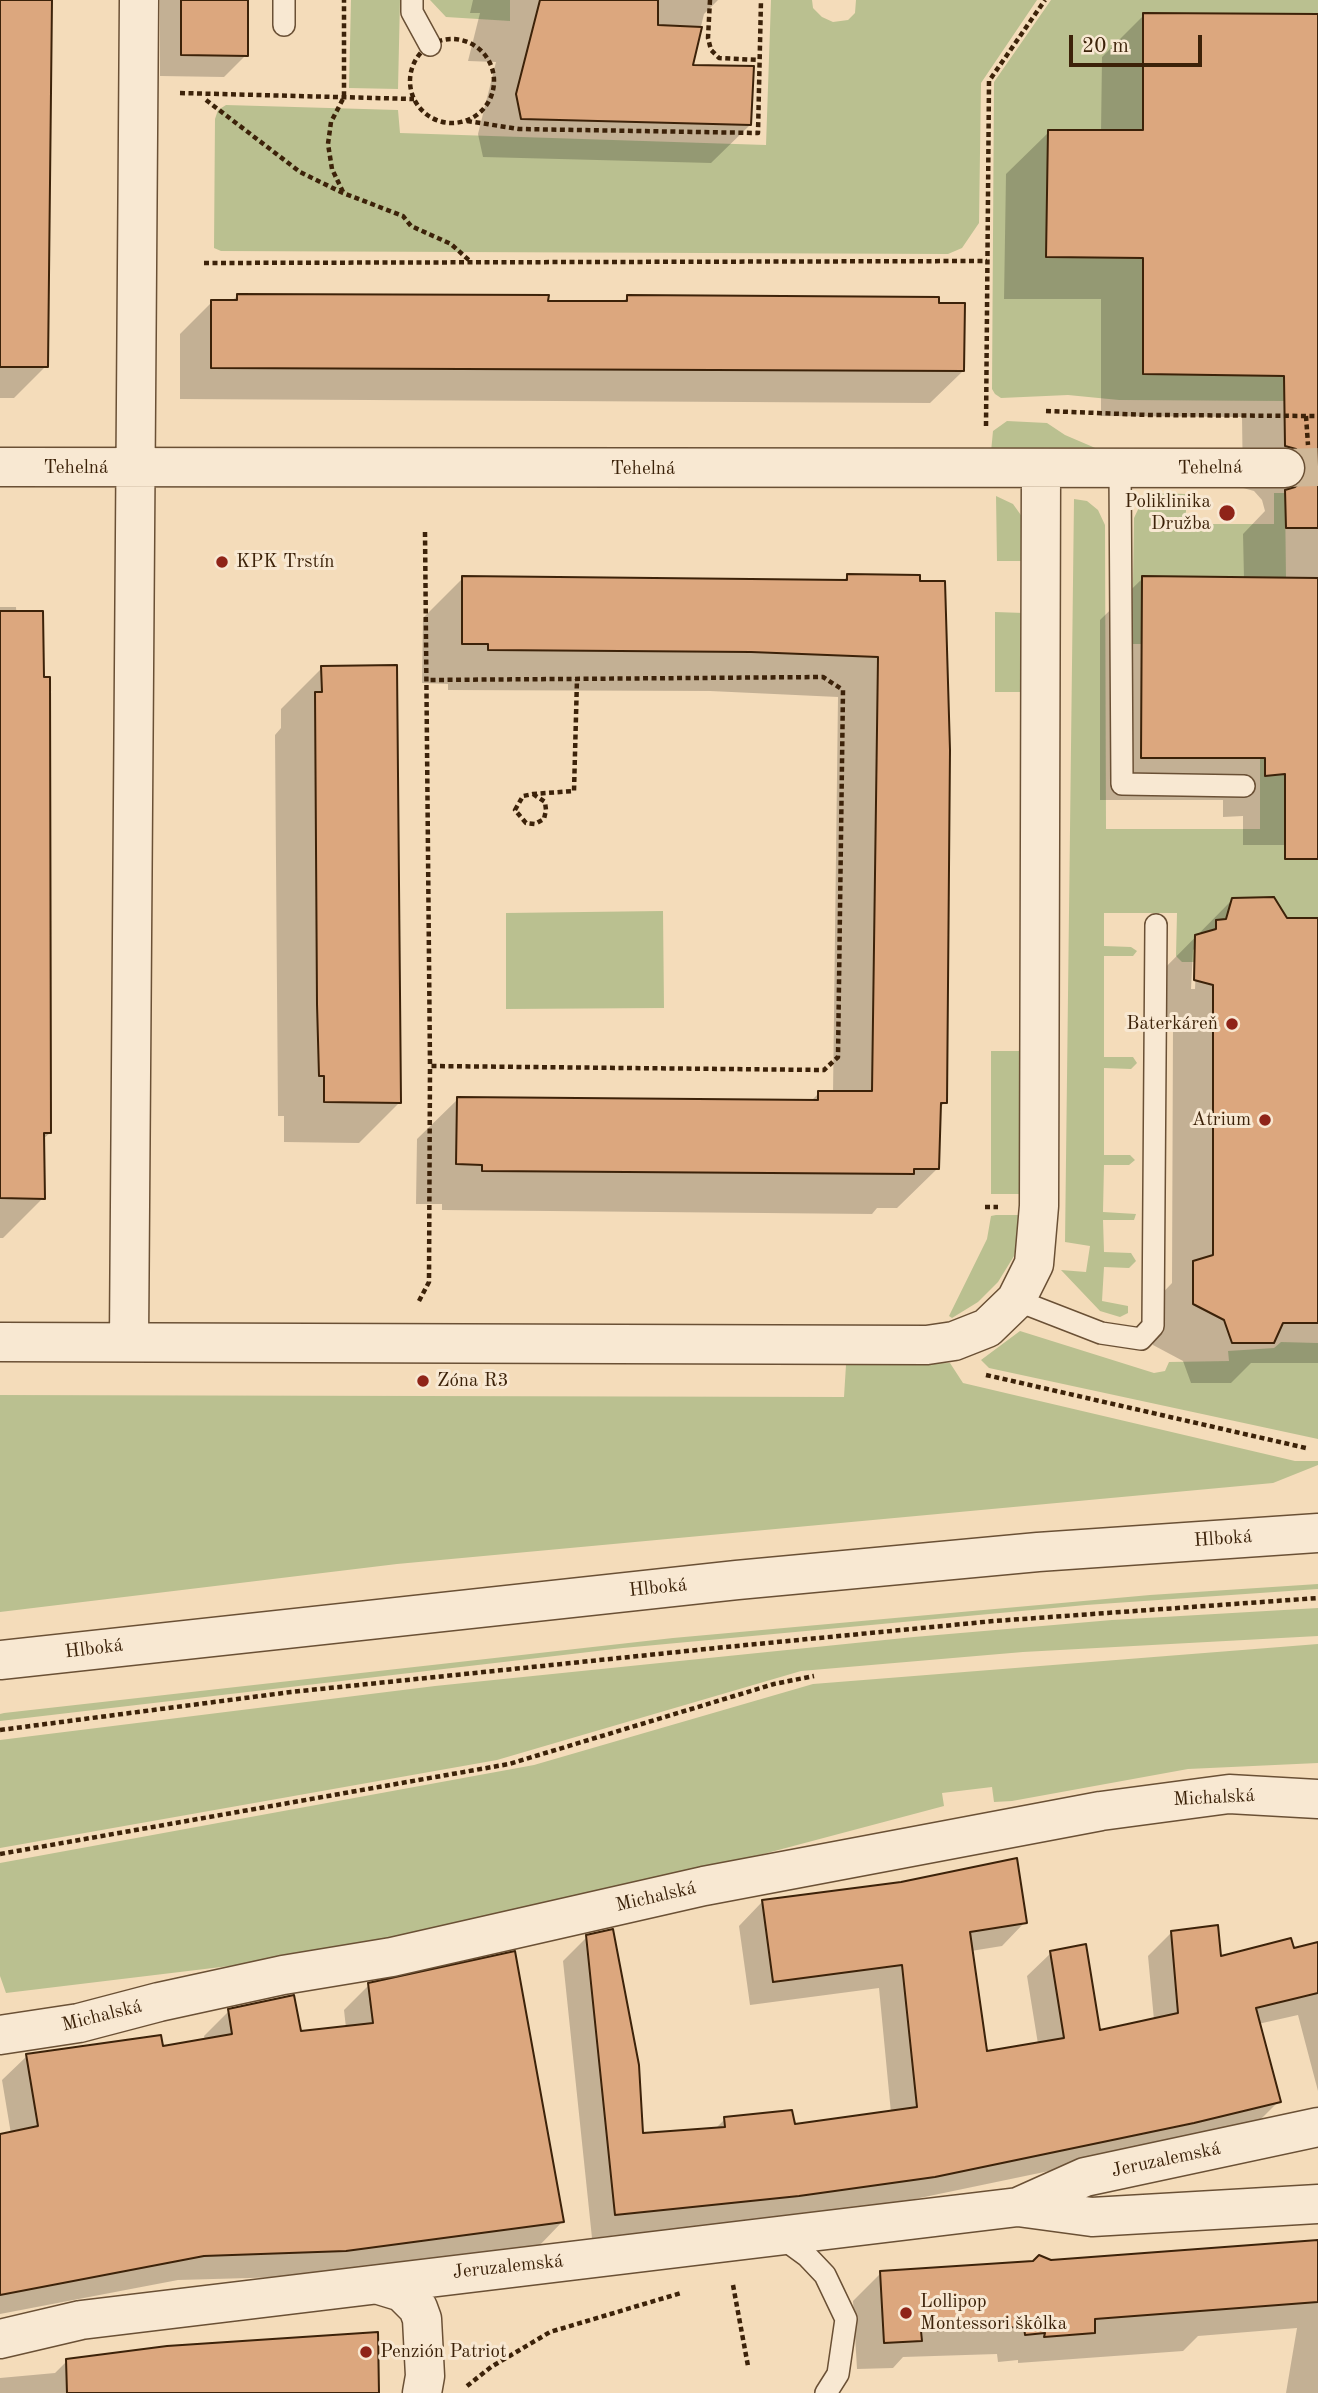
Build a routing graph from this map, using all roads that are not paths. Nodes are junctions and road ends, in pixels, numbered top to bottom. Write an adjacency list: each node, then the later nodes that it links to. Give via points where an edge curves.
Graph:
1 (139, 0): 8 (street)
2 (284, 0): 4 (lane)
3 (412, 0): 5 (lane, via 412,12)
4 (284, 24)
5 (430, 45)
6 (1296, 456): 10 (street, Tehelná)
7 (0, 467): 8 (street, Tehelná)
8 (135, 468): 9 (street, Tehelná); 14 (street)
9 (1041, 469): 10 (street, Tehelná); 13 (street, via 1039,1206 1034,1264)
10 (1120, 469): 11 (lane, via 1122,784)
11 (1244, 786)
12 (1156, 925): 13 (lane, via 1153,1326 1141,1339 1101,1333)
13 (1016, 1300): 14 (street, via 987,1328 927,1345)
14 (129, 1340): 15 (street)
15 (0, 1342)
16 (1318, 1533): 17 (street, Hlboká, via 1038,1552 737,1580)
17 (0, 1660)
18 (1318, 1799): 19 (street, Michalská, via 1228,1794 1101,1811 704,1886 392,1957 283,1975 79,2023)
19 (0, 2035)
20 (1318, 2127): 22 (street, Jeruzalemská, via 1085,2177)
21 (1318, 2204): 22 (street, Jeruzalemská, via 1092,2217)
22 (1018, 2207): 23 (street, Jeruzalemská)
23 (781, 2237): 24 (street, Jeruzalemská); 27 (lane, via 825,2276 846,2319 838,2374)
24 (379, 2285): 25 (street, Jeruzalemská, via 81,2320); 26 (street, via 402,2292 418,2308)
25 (0, 2339)
26 (423, 2393)
27 (825, 2393)

